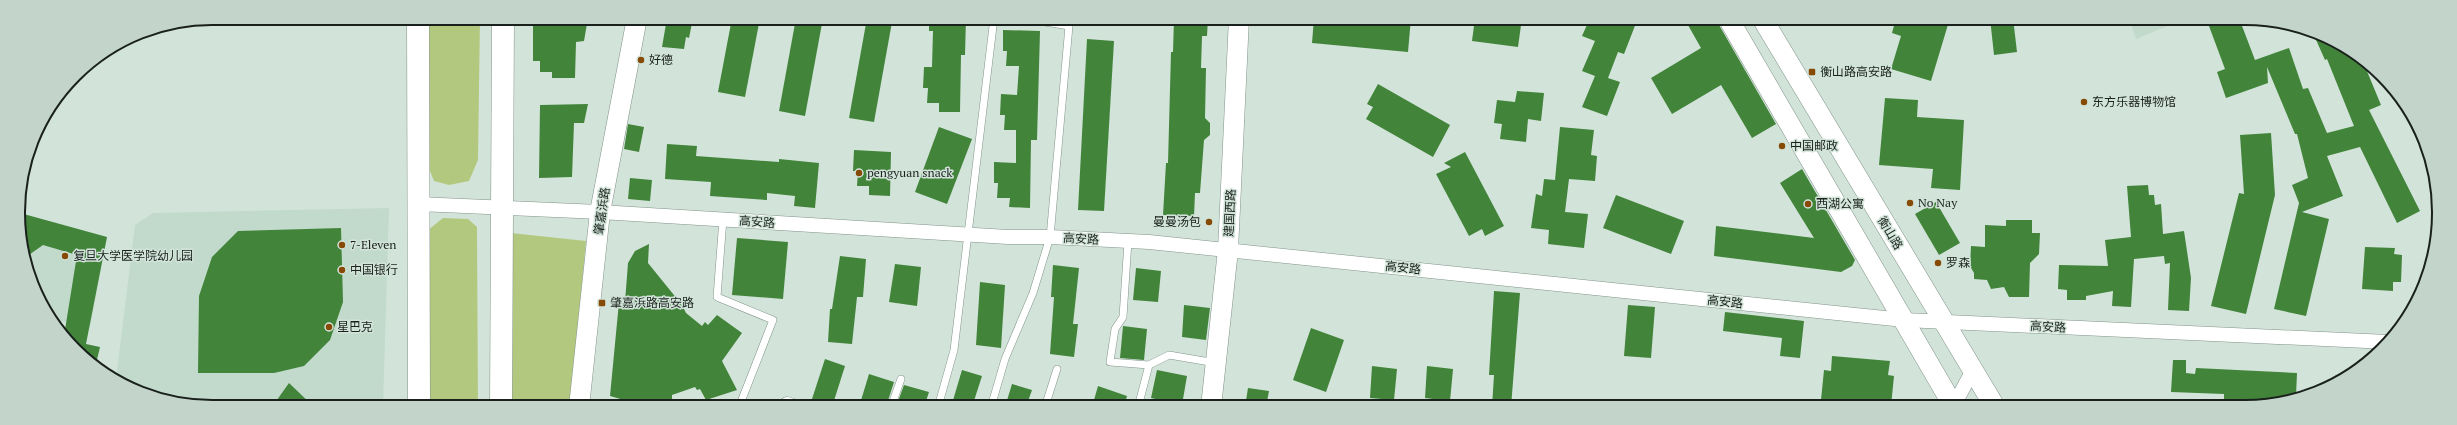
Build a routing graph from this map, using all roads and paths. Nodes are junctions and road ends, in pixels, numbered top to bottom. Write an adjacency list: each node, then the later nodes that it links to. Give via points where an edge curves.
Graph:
1 (418, 25): 9 (main road)
2 (503, 25): 10 (main road)
3 (636, 25): 11 (main road, 肇嘉浜路)
4 (993, 25): 13 (lane)
5 (1063, 25): 14 (lane, via 1069,26)
6 (1239, 25): 16 (main road, 建国西路)
7 (1732, 25): 17 (main road)
8 (1766, 25): 18 (main road, 衡山路)
9 (418, 204): 10 (street, 高安路); 25 (main road)
10 (503, 208): 11 (street, 高安路); 26 (main road)
11 (600, 212): 12 (street, 高安路); 27 (main road, 肇嘉浜路)
12 (723, 220): 13 (street, 高安路); 28 (lane, via 717,297 773,320)
13 (969, 235): 14 (street, 高安路); 30 (lane, via 954,350)
14 (1050, 237): 15 (street, 高安路); 31 (lane, via 1033,293 1005,358)
15 (1128, 241): 16 (street, 高安路); 21 (lane, via 1123,317 1115,329 1110,362)
16 (1228, 250): 17 (street, 高安路); 20 (main road, 建国西路)
17 (1904, 320): 18 (street, 高安路); 35 (main road)
18 (1943, 322): 19 (street, 高安路); 23 (main road, 衡山路)
19 (2380, 342)
20 (1217, 363): 21 (lane, via 1169,355); 34 (main road, 建国西路)
21 (1149, 365): 33 (lane)
22 (1057, 369): 32 (lane)
23 (1973, 370): 36 (street); 37 (main road, 衡山路)
24 (901, 379): 29 (lane)
25 (419, 400)
26 (500, 400)
27 (580, 400)
28 (742, 400)
29 (894, 400)
30 (940, 400)
31 (993, 400)
32 (1048, 400)
33 (1140, 400)
34 (1212, 400)
35 (1950, 400)
36 (1956, 400)
37 (1991, 400)

